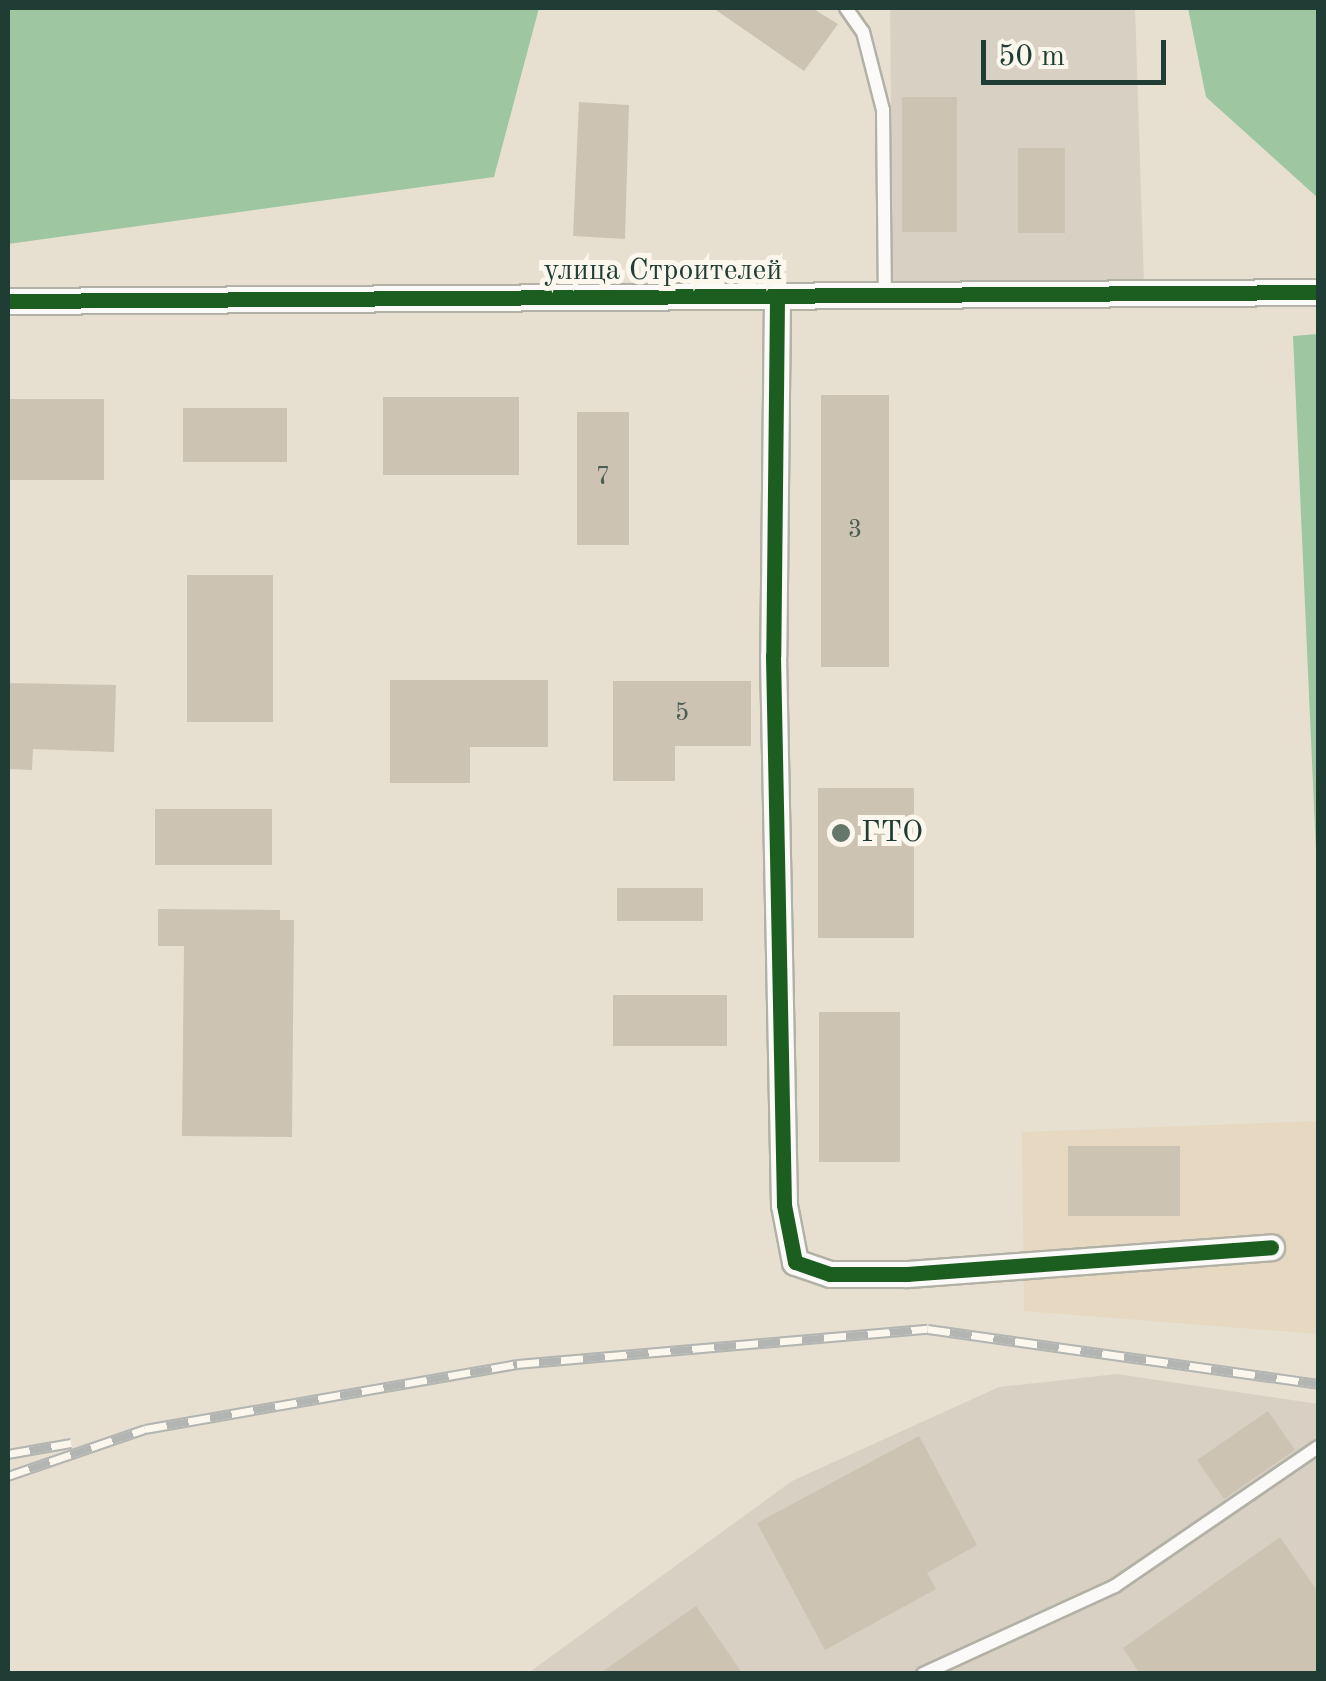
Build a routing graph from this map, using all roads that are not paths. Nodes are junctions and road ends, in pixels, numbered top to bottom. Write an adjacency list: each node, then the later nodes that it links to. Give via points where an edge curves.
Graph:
1 (846, 8): 3 (lane, via 863,32 884,110)
2 (1318, 292): 3 (street, улица Строителей)
3 (886, 295): 4 (street, улица Строителей)
4 (777, 298): 5 (street, улица Строителей); 6 (street, via 772,656 784,1205 795,1262 830,1274 907,1274)
5 (8, 300)
6 (1271, 1248)
7 (1318, 1447): 8 (lane, via 1115,1586)
8 (923, 1674)

